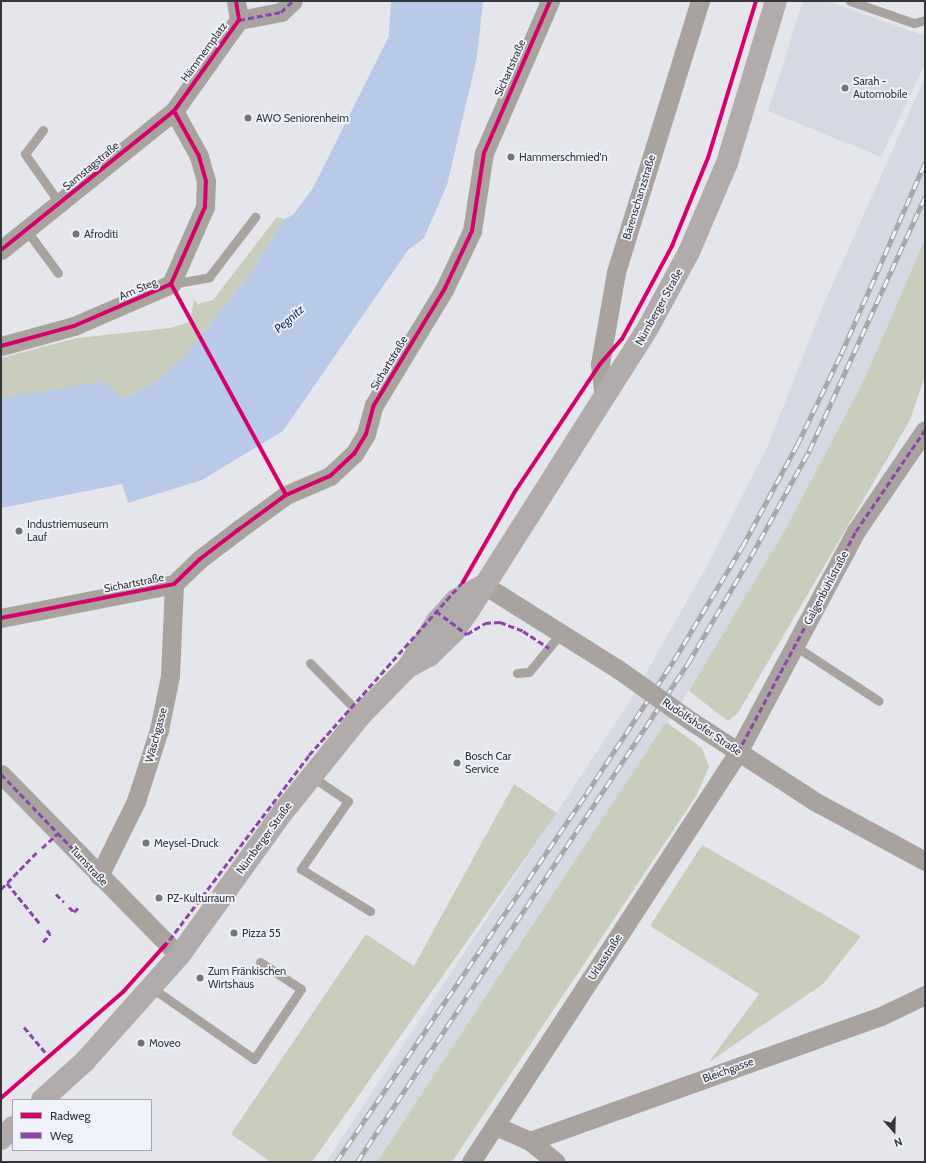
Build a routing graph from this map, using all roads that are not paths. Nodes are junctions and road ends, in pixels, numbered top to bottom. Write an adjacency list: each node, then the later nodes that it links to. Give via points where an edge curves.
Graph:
1 (236, 1): 7 (street, Hämmernplatz)
2 (293, 1): 7 (street, via 281,12)
3 (550, 1): 20 (street, Sichartstraße, via 484,153 472,231 445,288 374,405 366,434 354,454 330,476 286,496 238,530 200,559)
4 (700, 1): 18 (street, Bärenschanzstraße, via 616,272 600,364)
5 (776, 1): 18 (street, Nürnberger Straße, via 727,163 689,252 648,328)
6 (850, 1): 8 (lane, via 914,23)
7 (238, 20): 9 (street, Hämmernplatz)
8 (925, 20)
9 (174, 111): 11 (street, Samstagstraße); 16 (street, Am Steg, via 199,156 206,181 205,207)
10 (43, 130): 11 (lane, via 25,154)
11 (60, 204): 13 (street, Samstagstraße)
12 (255, 217): 16 (lane, via 209,277)
13 (27, 231): 14 (street, Samstagstraße); 15 (lane)
14 (2, 247)
15 (58, 273)
16 (171, 284): 17 (street, Am Steg, via 74,326)
17 (1, 346)
18 (604, 397): 21 (street, Nürnberger Straße)
19 (925, 430): 24 (street, Galgenbühlstraße, via 856,531)
20 (174, 584): 22 (street, Sichartstraße); 33 (street, Wäschgasse, via 170,676 159,730 136,801)
21 (484, 585): 23 (street, Rudolfshofer Straße); 28 (street, Nürnberger Straße, via 454,632 429,656 408,667)
22 (1, 618)
23 (561, 633): 26 (lane, via 529,672); 29 (street, Rudolfshofer Straße, bridge, via 618,668)
24 (795, 646): 27 (lane); 29 (street, Galgenbühlstraße)
25 (310, 663): 28 (lane)
26 (517, 673)
27 (879, 701)
28 (361, 715): 31 (street, Nürnberger Straße)
29 (738, 752): 32 (street, Rudolfshofer Straße, via 814,801); 40 (street, Urlasstraße)
30 (1, 774): 33 (street, Turnstraße)
31 (311, 776): 34 (lane, via 348,801 301,869); 35 (street, Nürnberger Straße)
32 (925, 861)
33 (98, 876): 35 (street, Turnstraße)
34 (370, 912)
35 (179, 956): 37 (street, Nürnberger Straße)
36 (260, 962): 37 (lane, via 301,989 254,1059)
37 (152, 988): 39 (street, Nürnberger Straße)
38 (925, 995): 43 (street, Bleichgasse, via 881,1016)
39 (43, 1099)
40 (496, 1126): 43 (street); 44 (street, Urlasstraße)
41 (12, 1128): 42 (street)
42 (1, 1138)
43 (530, 1141): 45 (street)
44 (471, 1162)
45 (556, 1162)

